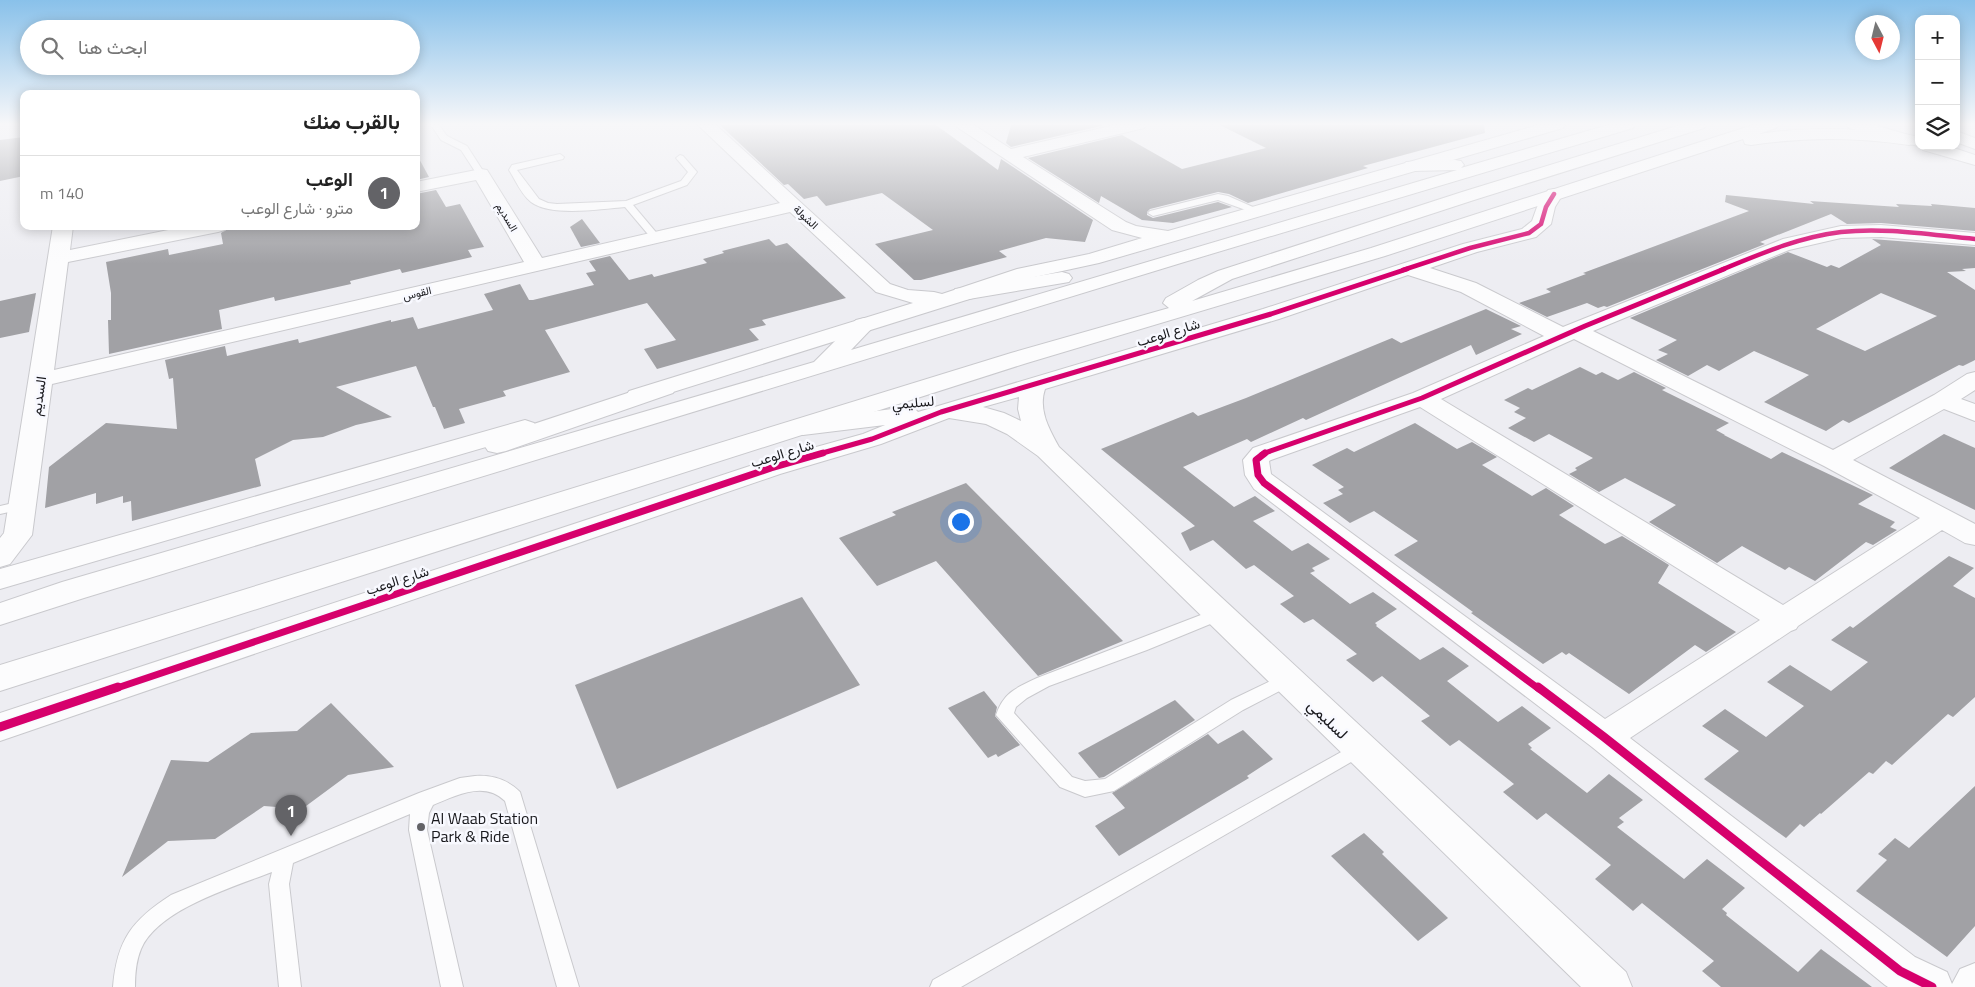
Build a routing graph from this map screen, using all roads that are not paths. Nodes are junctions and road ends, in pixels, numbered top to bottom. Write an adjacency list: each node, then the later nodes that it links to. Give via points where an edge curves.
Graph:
1 (480, 171): 10 (lane)
2 (514, 171): 13 (lane, via 540,204 582,207)
3 (692, 171): 13 (lane, via 684,184)
4 (755, 171): 14 (street, الشولة)
5 (1031, 171): 19 (street)
6 (1395, 171): 15 (street)
7 (1467, 171): 23 (street)
8 (1549, 171): 29 (street, via 1226,275 1187,294)
9 (1628, 171): 12 (street, شارع الوعب)
10 (482, 174): 11 (street); 25 (street, السديم)
11 (420, 186)
12 (1554, 194): 24 (street, شارع الوعب, via 1546,207 1544,219 1536,228 1520,236 1482,244); 29 (street, شارع الوعب, via 1378,252)
13 (627, 204): 20 (lane)
14 (793, 206): 20 (street, القوس); 27 (street, الشولة)
15 (1257, 211): 16 (lane, via 1218,197); 19 (street, via 1175,235)
16 (1153, 213)
17 (62, 230): 22 (street, السديم)
18 (198, 230): 22 (street)
19 (1122, 237): 28 (street, via 1072,264 1024,273)
20 (655, 238): 25 (street, القوس)
21 (1973, 241): 31 (street, via 1881,231 1840,232 1807,238)
22 (59, 258): 34 (street, السديم)
23 (1174, 259): 28 (street); 32 (street)
24 (1470, 263): 26 (street, شارع الوعب); 31 (street)
25 (536, 265): 34 (street, القوس)
26 (1408, 269): 31 (street, via 1462,284); 35 (street, شارع الوعب, via 1164,347)
27 (883, 288): 28 (street, الشولة, via 899,295 920,298); 30 (street, via 886,297 884,307)
28 (963, 294): 30 (street)
29 (1156, 319): 41 (street, شارع الوعب, via 1019,358)
30 (864, 325): 32 (street); 36 (street)
31 (1574, 331): 37 (street); 43 (street)
32 (821, 366): 50 (street)
33 (1975, 379): 38 (street)
34 (40, 380): 44 (street, السديم)
35 (1035, 384): 39 (street, شارع الوعب); 42 (street, لسليمي, via 1030,400 1031,416)
36 (664, 388): 48 (street); 50 (street)
37 (1422, 398): 53 (street); 57 (street, via 1262,454 1256,460 1258,475 1264,483)
38 (1943, 400): 40 (street); 43 (street)
39 (941, 412): 41 (street, لسليمي); 42 (street, لسليمي, via 974,413 997,418); 56 (street, شارع الوعب, via 872,439 784,464)
40 (1975, 413)
41 (802, 427): 54 (street, شارع الوعب)
42 (1047, 450): 52 (street, لسليمي)
43 (1833, 460): 45 (street)
44 (11, 508): 47 (street, السديم)
45 (1940, 518): 46 (street); 53 (street)
46 (1975, 536)
47 (9, 546): 48 (street, السديم, via 39,554)
48 (98, 551): 49 (street)
49 (0, 579)
50 (73, 590): 51 (street)
51 (0, 614)
52 (1219, 614): 55 (street, لسليمي); 55 (lane, via 1043,682 1009,703 1006,716 1066,782 1085,789 1108,786 1237,705)
53 (1785, 620): 57 (street)
54 (0, 678)
55 (1287, 680): 58 (street, لسليمي)
56 (0, 727)
57 (1604, 738): 68 (street, via 1900,971)
58 (1359, 749): 66 (lane); 67 (street, لسليمي)
59 (426, 800): 60 (lane); 64 (lane, via 418,830); 65 (lane, via 473,783 497,785 513,797)
60 (284, 857): 62 (lane, via 197,892 161,912 133,942 126,958); 63 (lane, via 279,884)
61 (1975, 984): 69 (street)
62 (124, 987)
63 (290, 987)
64 (452, 987)
65 (568, 987)
66 (941, 987)
67 (1611, 987)
68 (1932, 987)
69 (1972, 987)

